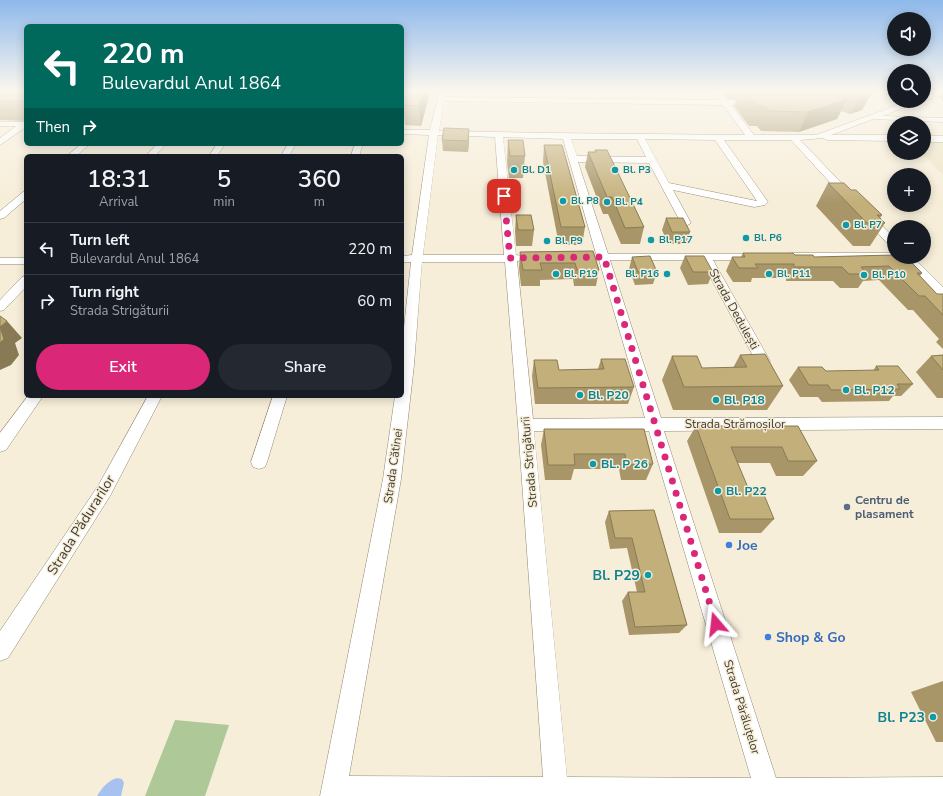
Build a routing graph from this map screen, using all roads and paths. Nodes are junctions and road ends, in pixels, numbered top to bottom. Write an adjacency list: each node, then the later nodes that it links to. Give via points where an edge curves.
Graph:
1 (19, 129): 17 (street)
2 (436, 129): 6 (street, Strada Cătinei)
3 (745, 129): 12 (street)
4 (838, 129): 10 (street)
5 (404, 132): 6 (street)
6 (435, 133): 7 (street); 37 (street, Strada Cătinei)
7 (499, 135): 8 (street); 34 (street, Strada Strigăturii)
8 (566, 136): 9 (street); 22 (street, Strada Părăluțelor)
9 (640, 137): 11 (street); 23 (street)
10 (817, 137): 13 (street); 14 (street)
11 (718, 138): 12 (street); 24 (street, via 763,202 761,204)
12 (752, 138): 14 (street)
13 (887, 138)
14 (794, 139): 28 (street)
15 (931, 139): 16 (street)
16 (943, 139)
17 (0, 142)
18 (84, 146): 20 (street)
19 (160, 146): 21 (street)
20 (74, 154)
21 (152, 154)
22 (573, 160): 23 (street); 32 (street, Strada Părăluțelor)
23 (651, 160): 24 (street)
24 (665, 185): 27 (street)
25 (24, 196): 26 (street)
26 (0, 216)
27 (686, 223)
28 (887, 237)
29 (769, 256): 33 (street)
30 (785, 256): 31 (street)
31 (887, 256)
32 (604, 257): 33 (street); 36 (street); 51 (street, Strada Părăluțelor)
33 (705, 257): 44 (street, Strada Dedulești)
34 (510, 258): 35 (street); 37 (street); 52 (street, Strada Strigăturii)
35 (533, 258)
36 (580, 258)
37 (410, 259): 45 (street, Strada Cătinei)
38 (0, 261): 39 (street)
39 (24, 261)
40 (914, 264): 42 (street)
41 (24, 282): 43 (street)
42 (943, 294)
43 (0, 307)
44 (762, 361)
45 (404, 388)
46 (35, 398): 53 (street)
47 (154, 398): 55 (street, Strada Pădurarilor, via 104,491)
48 (279, 398): 54 (street)
49 (403, 398): 58 (street, Strada Cătinei, via 392,479)
50 (943, 423): 51 (street, Strada Strămoșilor)
51 (655, 424): 52 (street, Strada Strămoșilor); 59 (street, Strada Părăluțelor)
52 (526, 425): 57 (street, Strada Strigăturii)
53 (0, 445)
54 (258, 462)
55 (0, 650)
56 (943, 789): 59 (street)
57 (556, 790): 58 (street); 59 (street)
58 (333, 792)
59 (769, 793)

